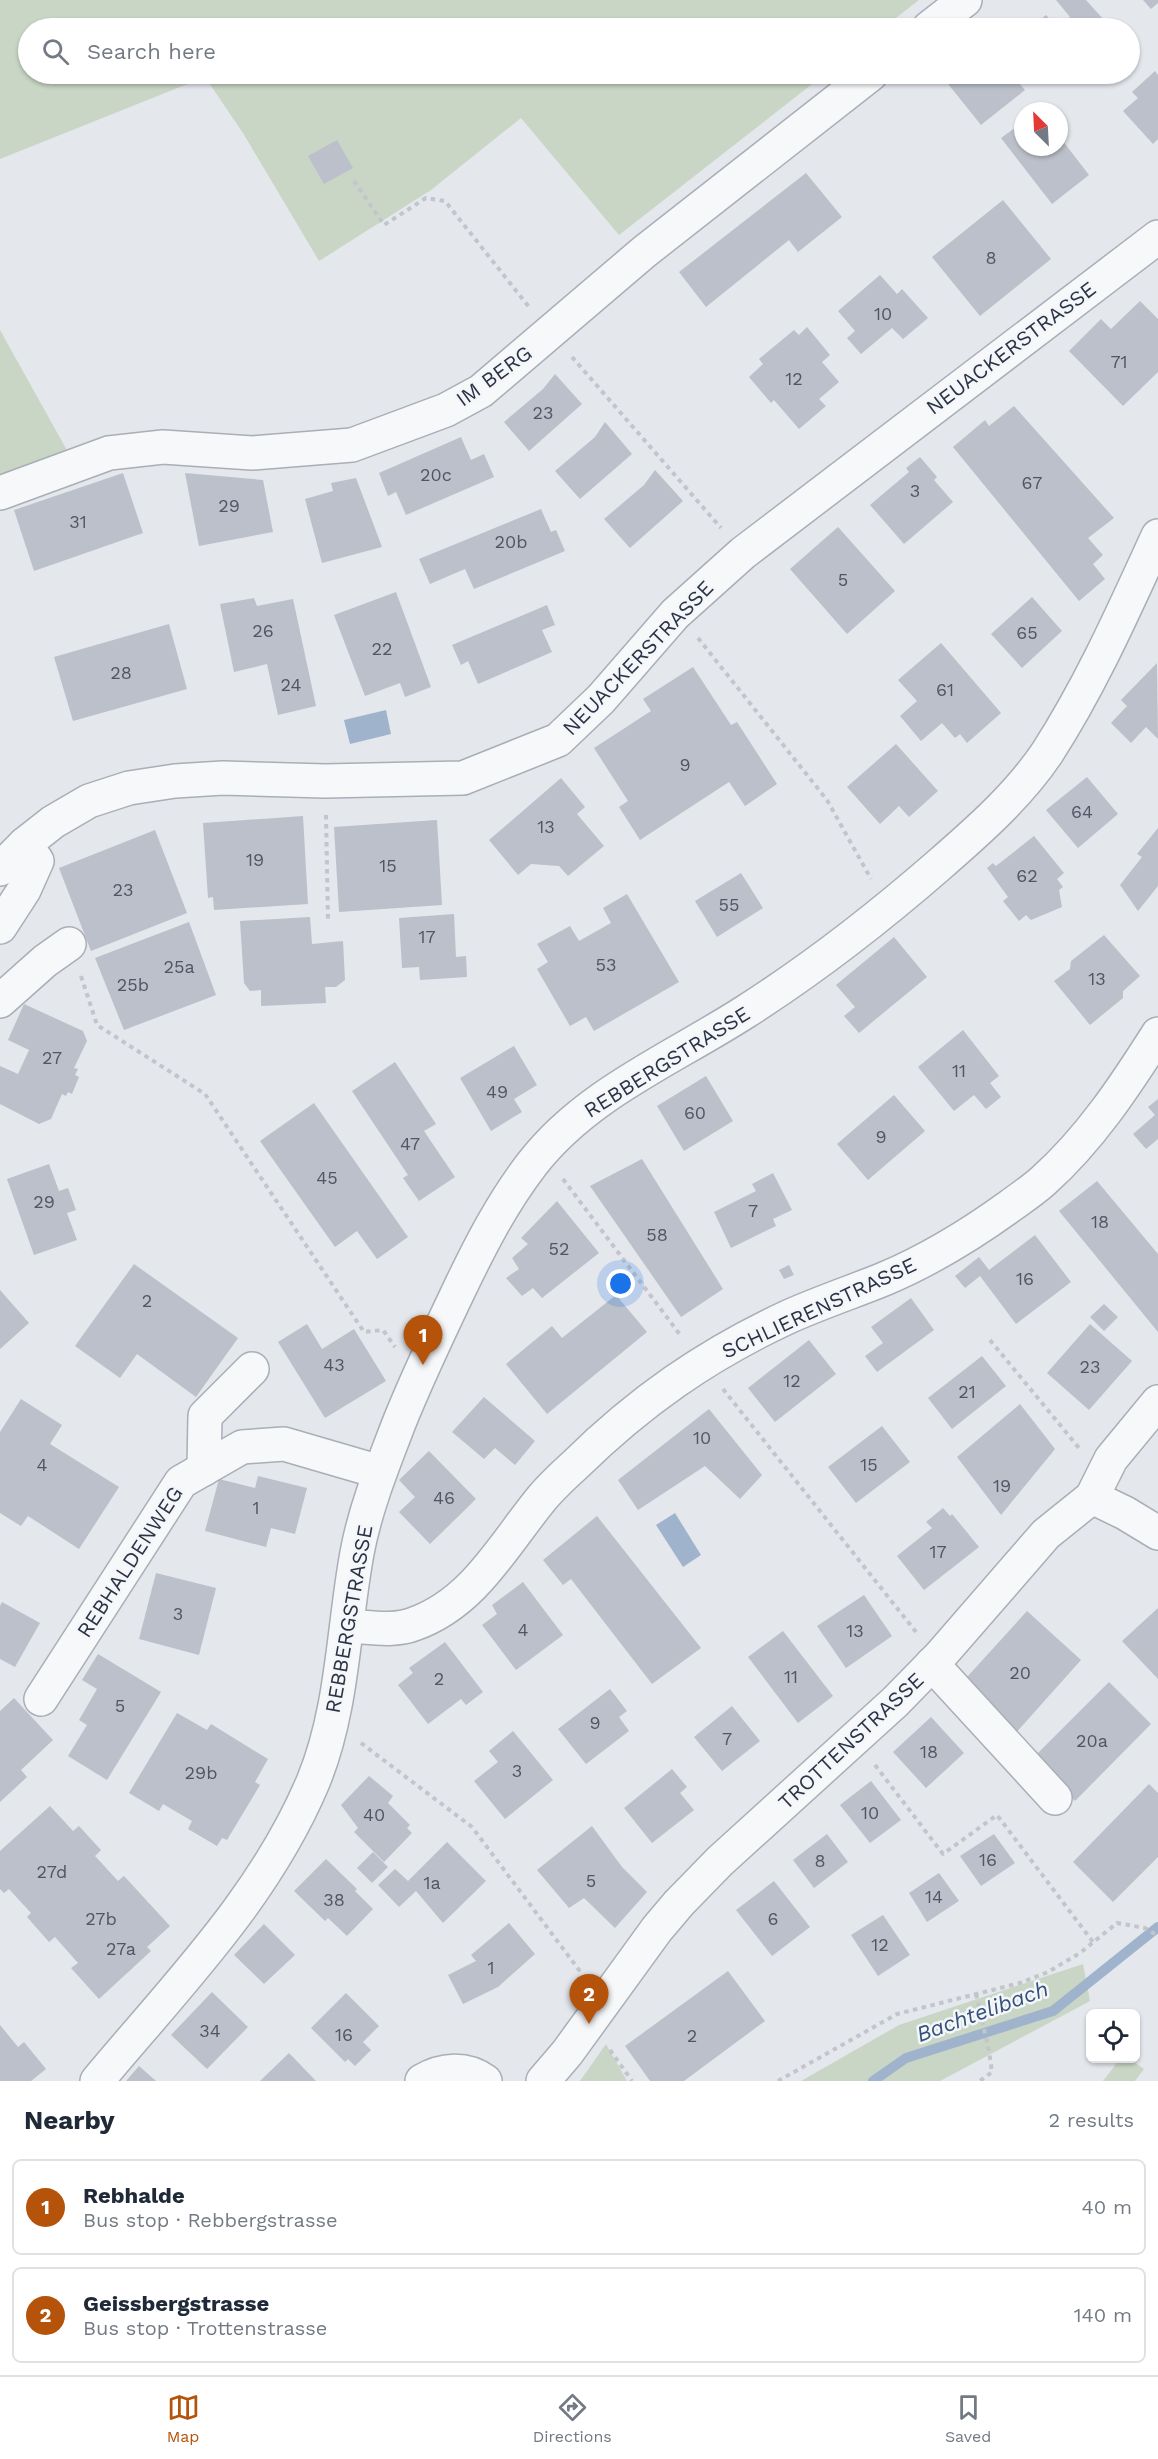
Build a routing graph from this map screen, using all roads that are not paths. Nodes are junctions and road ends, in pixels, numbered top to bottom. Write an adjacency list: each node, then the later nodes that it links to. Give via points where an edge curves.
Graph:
1 (965, 0): 2 (street)
2 (942, 18)
3 (859, 84): 5 (street, IM BERG, via 644,252 561,345 446,410 352,445 252,453 163,447 109,453)
4 (1158, 237): 7 (street, NEUACKERSTRASSE, via 743,554 675,614 601,699 558,740 463,778 223,778 129,788 89,801)
5 (0, 494)
6 (1158, 536): 16 (street, REBBERGSTRASSE, via 1080,698 1045,757 1005,805 893,905 824,960 625,1083 566,1128 542,1152 496,1216 479,1248 423,1365)
7 (25, 844): 8 (street, NEUACKERSTRASSE); 9 (street, via 38,861)
8 (0, 869)
9 (0, 927)
10 (69, 944): 11 (street)
11 (0, 1001)
12 (1158, 1034): 19 (street, SCHLIERENSTRASSE, via 1122,1090 1043,1182 938,1253 789,1317 701,1363 654,1395 574,1466 543,1498 477,1582 436,1614 413,1625)
13 (252, 1369): 15 (street, via 205,1416)
14 (1158, 1402): 17 (street, TROTTENSTRASSE, via 1112,1459)
15 (204, 1469): 16 (street, REBHALDENWEG, via 242,1447 284,1444); 21 (street, REBHALDENWEG, via 181,1482)
16 (380, 1473): 19 (street, REBBERGSTRASSE, via 357,1550)
17 (1092, 1497): 18 (street); 20 (street, TROTTENSTRASSE, via 1046,1534)
18 (1158, 1533)
19 (347, 1626): 23 (street, REBBERGSTRASSE, via 331,1730 313,1782 276,1858 218,1938)
20 (927, 1651): 22 (street); 26 (street, TROTTENSTRASSE, via 855,1739 679,1903)
21 (41, 1699)
22 (1055, 1797)
23 (97, 2081)
24 (422, 2081): 25 (street, via 448,2071 472,2074)
25 (485, 2081)
26 (543, 2081)

